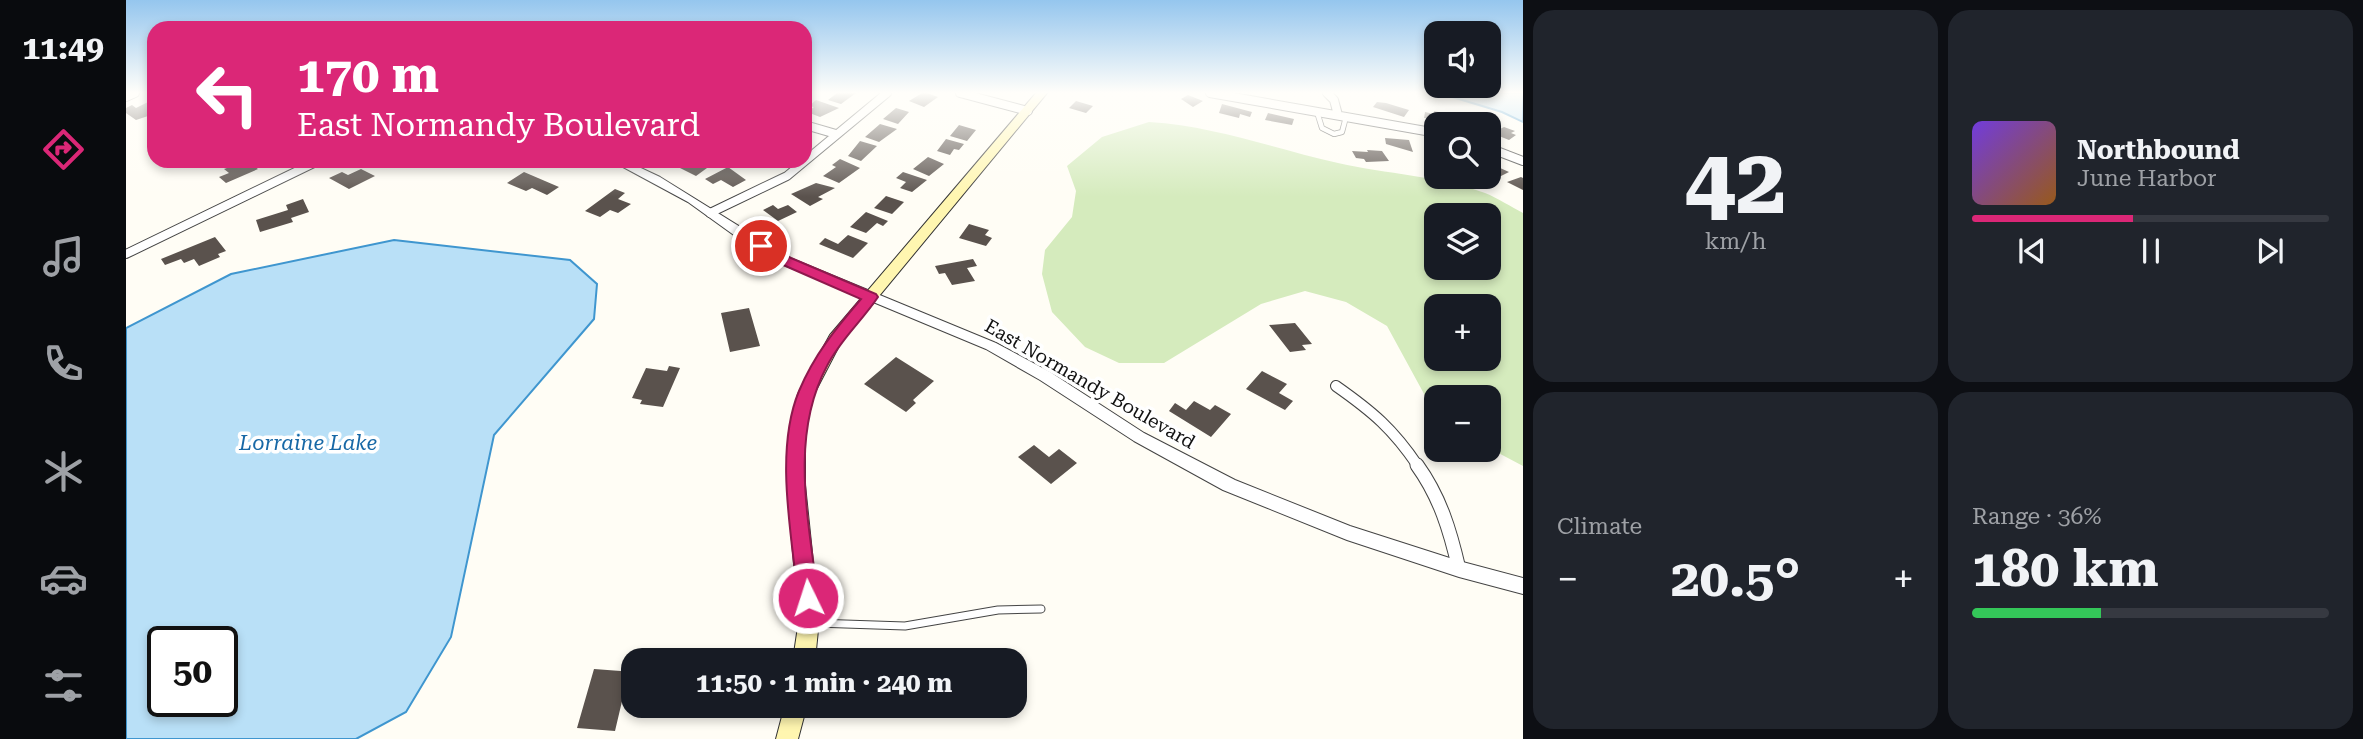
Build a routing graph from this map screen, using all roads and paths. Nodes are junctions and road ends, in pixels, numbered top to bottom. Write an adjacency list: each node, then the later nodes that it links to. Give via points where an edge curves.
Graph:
1 (814, 127): 8 (street)
2 (844, 127): 8 (street)
3 (1014, 127): 17 (main road)
4 (1321, 127): 5 (lane, via 1334,134 1342,132)
5 (1342, 127)
6 (1406, 127): 7 (street)
7 (1424, 131)
8 (836, 134): 10 (street)
9 (1501, 153): 11 (street)
10 (812, 155)
11 (1523, 161)
12 (304, 168): 16 (street)
13 (632, 168): 15 (street, East Normandy Boulevard)
14 (797, 168): 15 (street)
15 (710, 213): 17 (street, East Normandy Boulevard, via 786,261)
16 (126, 254)
17 (870, 297): 19 (street, East Normandy Boulevard, via 991,346 1139,437 1229,485 1347,533); 22 (main road, via 818,366 797,431 796,485)
18 (1336, 386): 19 (street, via 1376,414 1430,483 1448,521)
19 (1459, 569): 20 (street, East Normandy Boulevard)
20 (1523, 586)
21 (1041, 609): 22 (lane, via 998,610 905,626)
22 (809, 623): 23 (main road)
23 (806, 648)
24 (793, 718): 25 (main road)
25 (788, 739)

